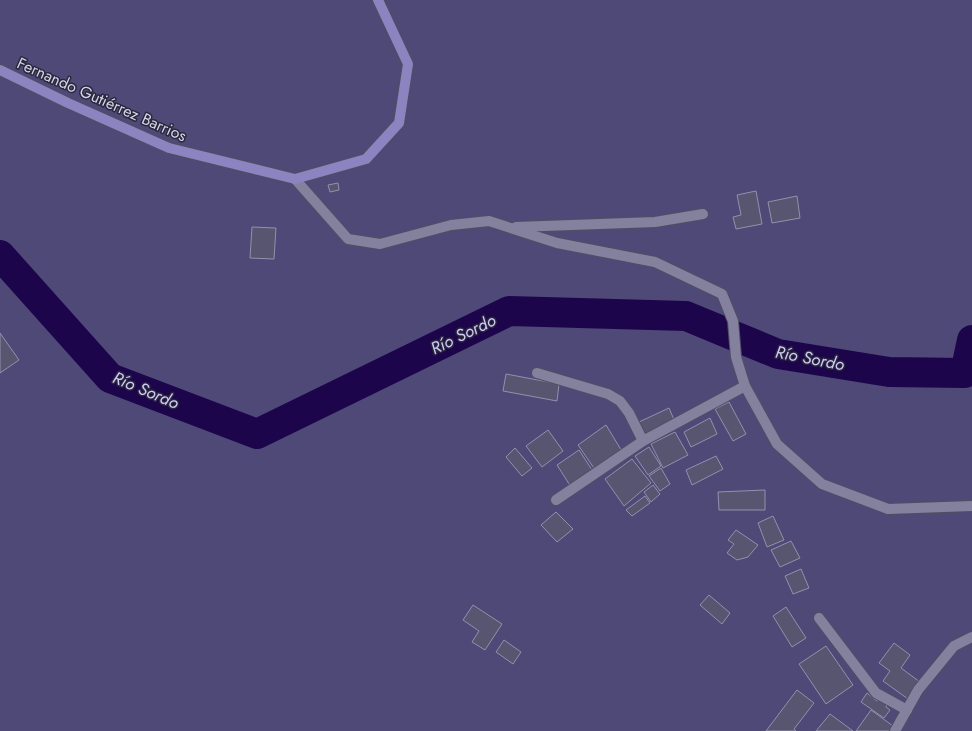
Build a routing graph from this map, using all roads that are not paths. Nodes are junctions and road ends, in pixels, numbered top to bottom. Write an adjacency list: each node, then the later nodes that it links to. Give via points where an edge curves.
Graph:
1 (378, 0): 3 (main road, Fernando Gutiérrez Barrios, via 408,64 399,123 366,159)
2 (0, 70): 3 (main road, Fernando Gutiérrez Barrios, via 169,148)
3 (295, 179): 5 (street, via 348,239 380,244 451,225 489,221)
4 (703, 214): 5 (street, via 655,222)
5 (508, 227): 7 (street, via 557,243 655,262 722,294 734,321 736,357)
6 (537, 373): 8 (street, via 608,394 620,401)
7 (745, 386): 8 (street); 10 (street, via 777,444 822,484 888,509)
8 (643, 441): 9 (street)
9 (556, 500)
10 (972, 506)
11 (819, 618): 13 (street, via 876,693)
12 (972, 637): 13 (street, via 954,646 918,690)
13 (907, 710): 14 (street)
14 (895, 731)

